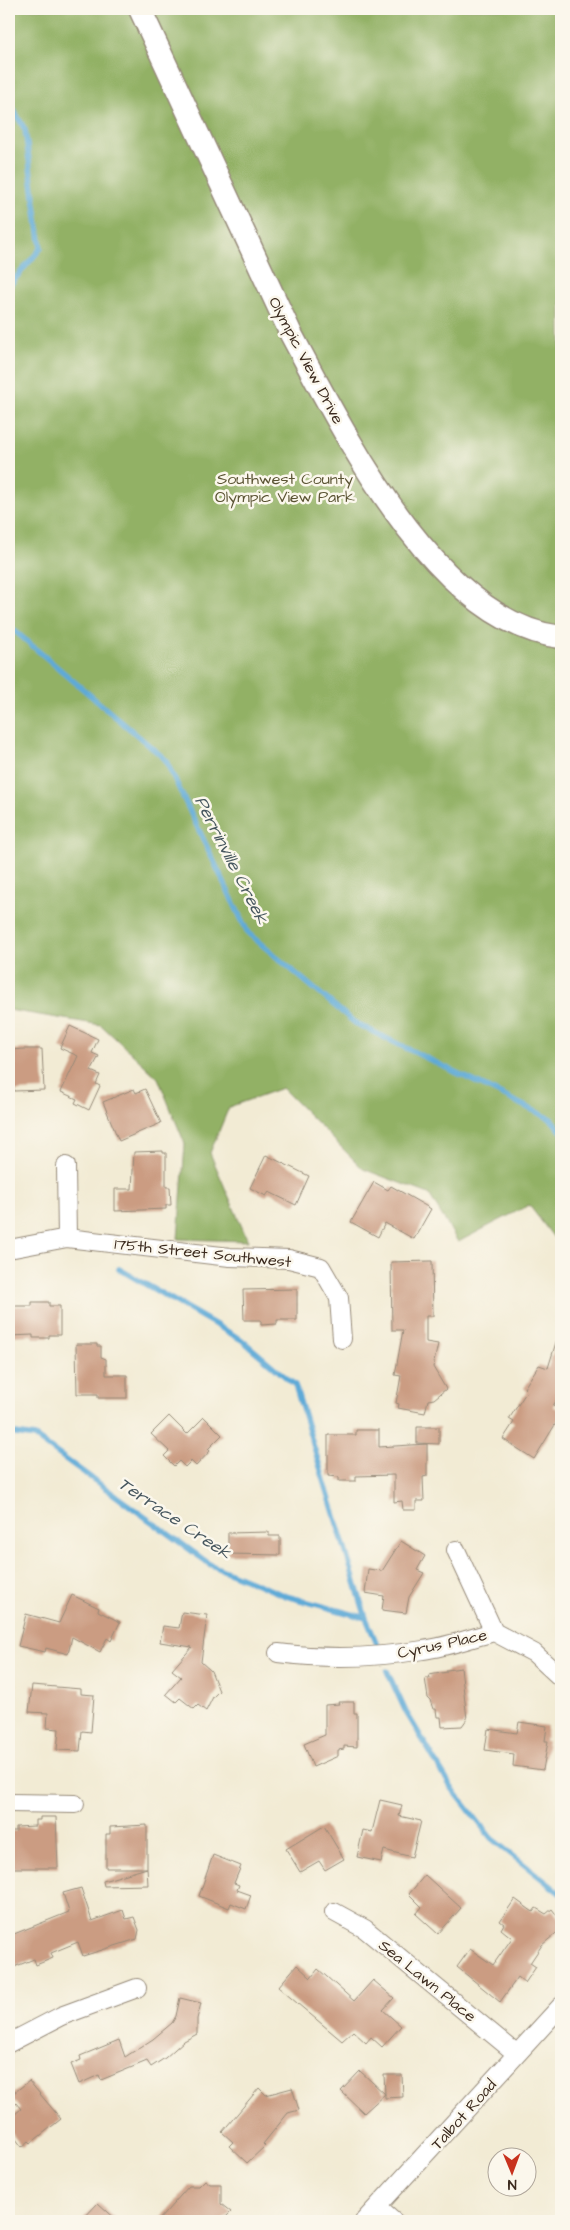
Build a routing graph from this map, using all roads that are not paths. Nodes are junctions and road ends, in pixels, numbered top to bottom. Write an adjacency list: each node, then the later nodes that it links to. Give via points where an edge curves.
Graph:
1 (140, 9): 2 (main road, Olympic View Drive, via 291,334 375,480 424,550 455,583 492,611 528,629)
2 (561, 637)
3 (66, 1166): 4 (street)
4 (67, 1238): 5 (street, 175th Street Southwest); 6 (street, 175th Street Southwest, via 230,1257 290,1259 321,1267 339,1298)
5 (9, 1249)
6 (342, 1339)
7 (456, 1550): 8 (street)
8 (494, 1632): 9 (street, Cyrus Place, via 424,1650 373,1656 311,1657); 10 (street, Cyrus Place, via 534,1653)
9 (278, 1653)
10 (561, 1678)
11 (9, 1803): 12 (street)
12 (75, 1804)
13 (334, 1912): 17 (street, Sea Lawn Place, via 365,1929)
14 (137, 1988): 16 (street, via 61,2016)
15 (561, 2006): 17 (street, Talbot Road)
16 (9, 2043)
17 (517, 2054): 18 (street, Talbot Road)
18 (377, 2207): 19 (street, Talbot Road); 20 (street)
19 (364, 2221)
20 (393, 2221)

